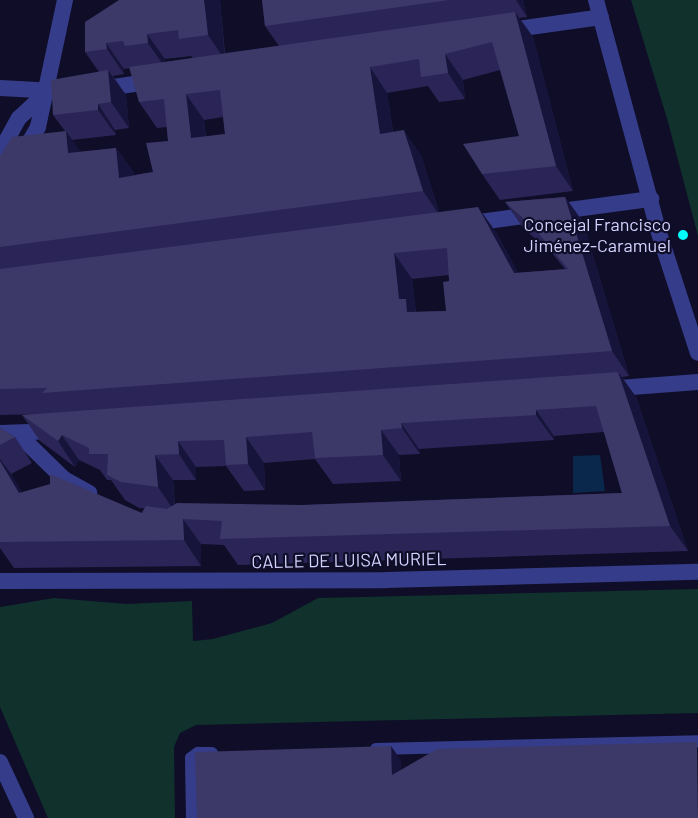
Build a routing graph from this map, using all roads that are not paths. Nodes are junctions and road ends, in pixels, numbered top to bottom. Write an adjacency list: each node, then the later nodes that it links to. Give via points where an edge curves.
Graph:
1 (65, 0): 7 (street)
2 (596, 0): 3 (street)
3 (601, 17): 4 (street); 10 (street)
4 (484, 34)
5 (169, 79): 7 (street, via 76,92)
6 (0, 88): 7 (street)
7 (47, 92): 8 (street, via 19,118); 9 (street, via 38,127)
8 (0, 152)
9 (0, 193)
10 (651, 199): 11 (street); 12 (street)
11 (450, 226)
12 (698, 353)
13 (698, 382): 14 (street)
14 (591, 390)
15 (78, 430): 17 (street)
16 (0, 433): 17 (street)
17 (18, 434): 18 (street, via 64,479)
18 (105, 501)
19 (698, 572): 20 (street, CALLE DE LUISA MURIEL, via 386,580)
20 (0, 581)
21 (698, 741): 22 (lane)
22 (363, 749)
23 (222, 752): 26 (lane, via 198,753 191,758)
24 (0, 762): 25 (street)
25 (26, 818)
26 (192, 818)

